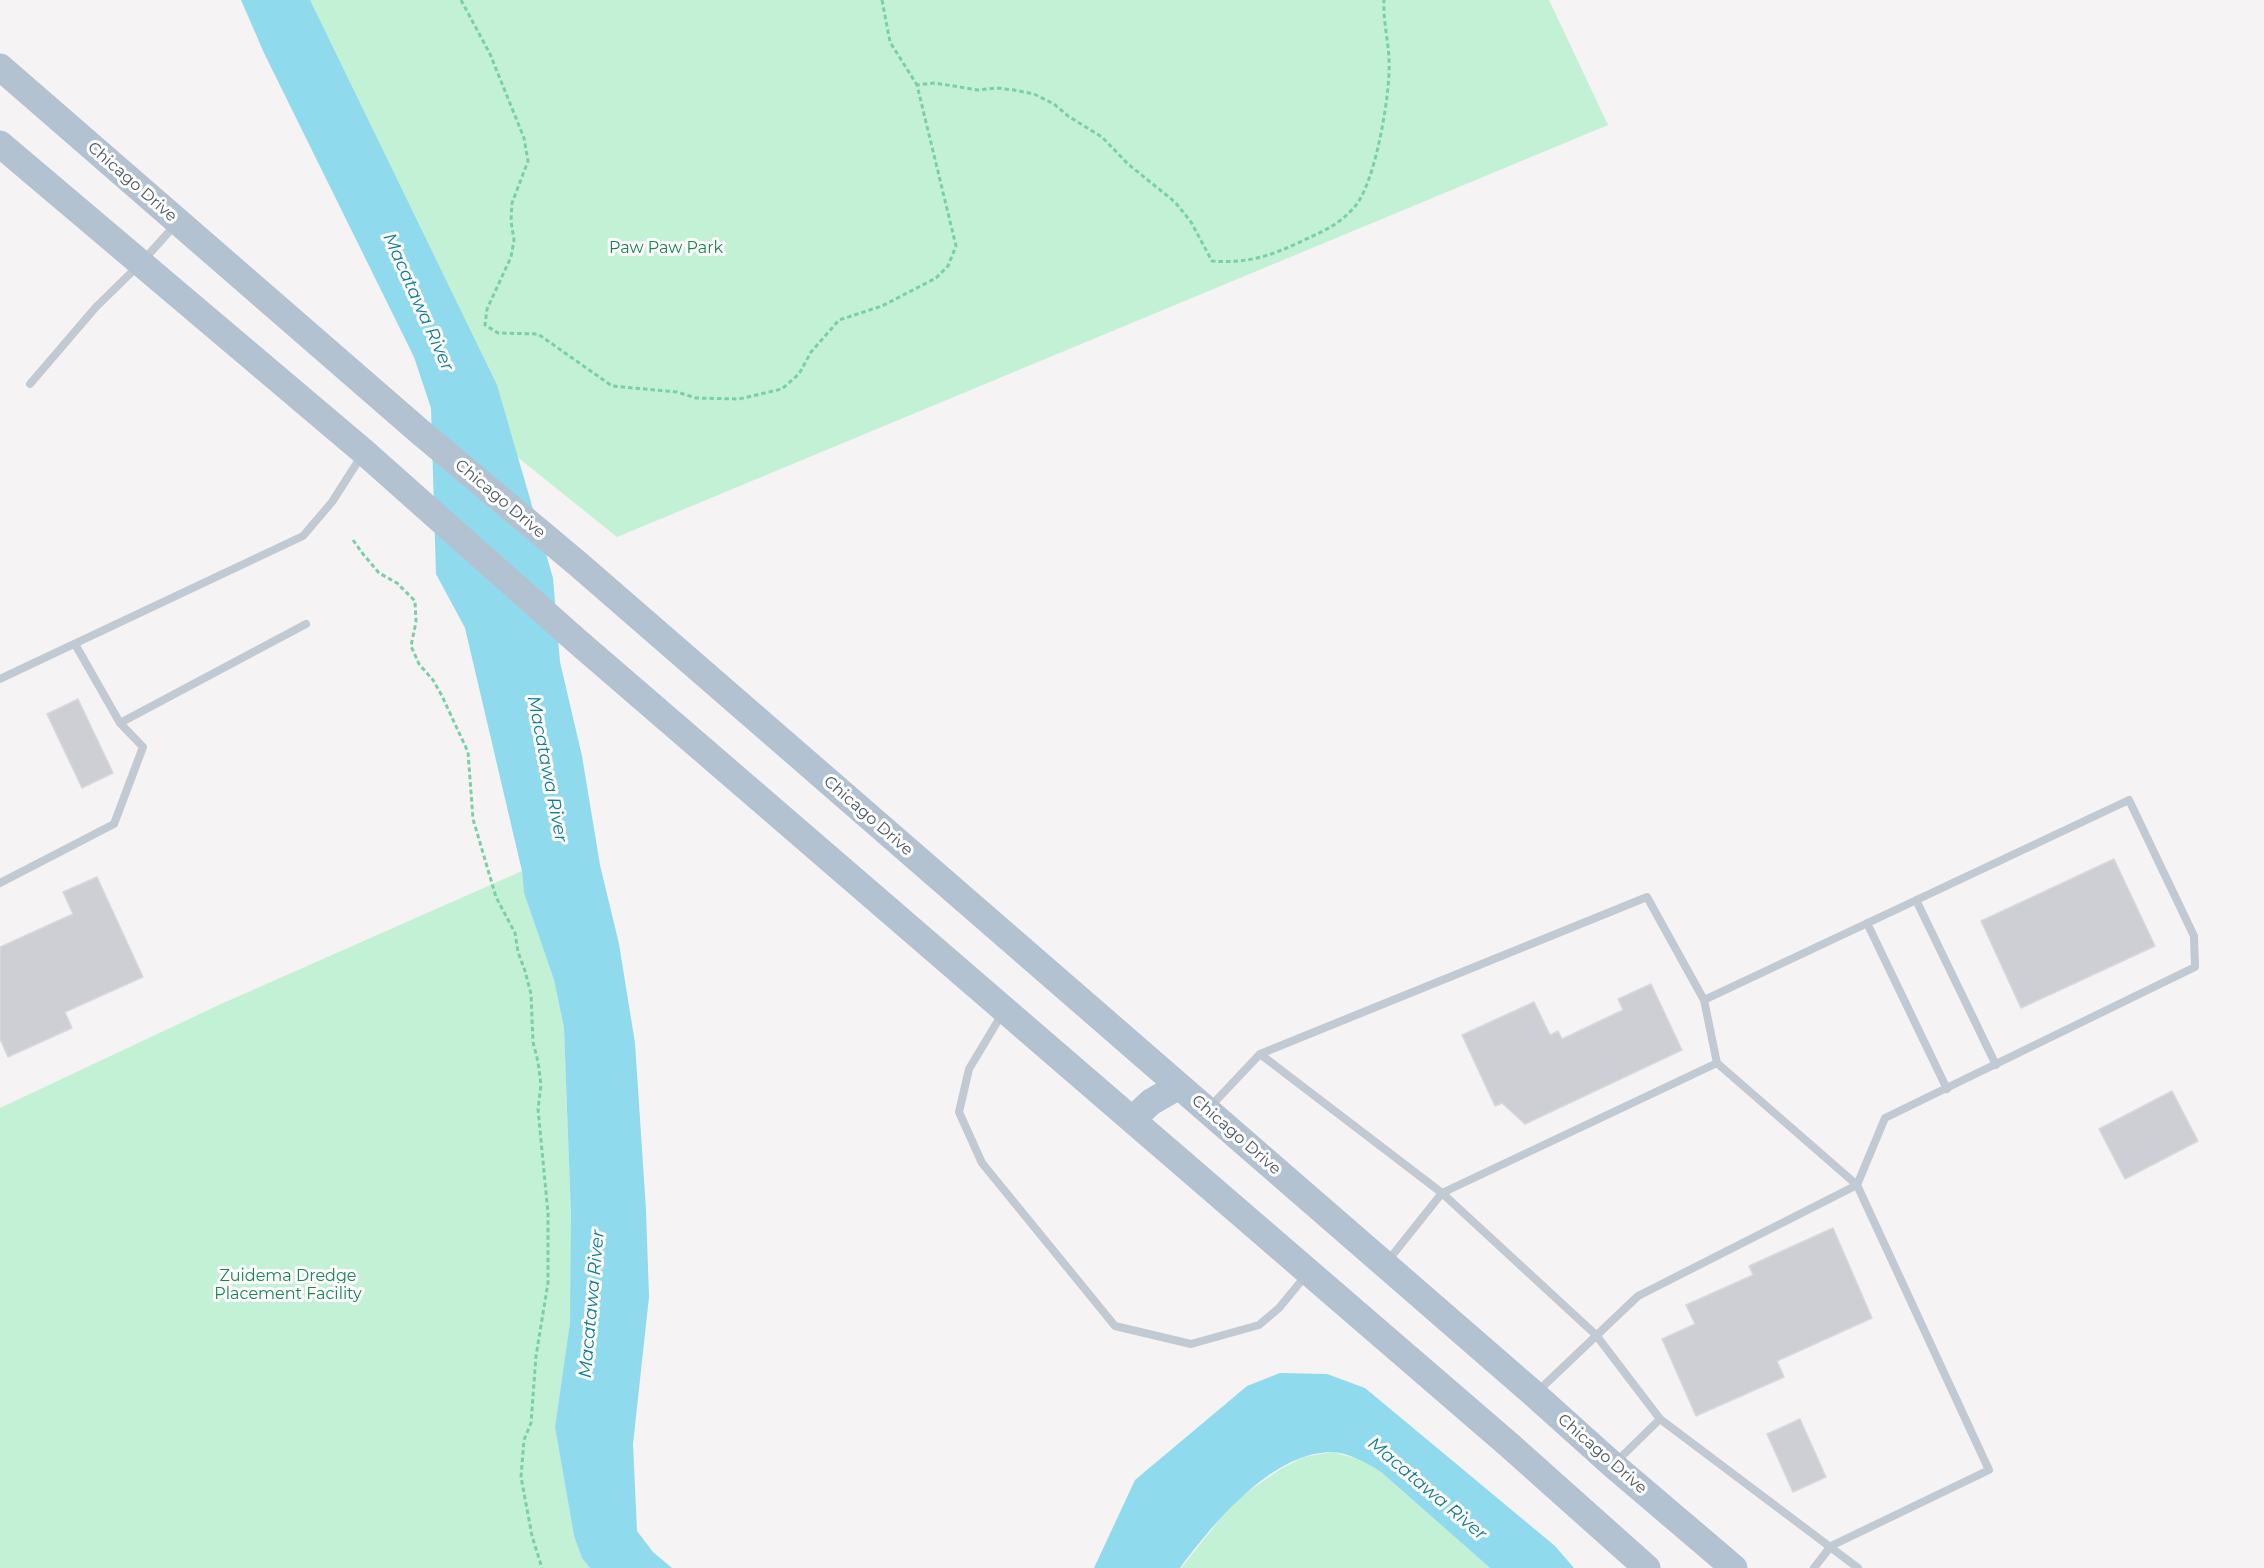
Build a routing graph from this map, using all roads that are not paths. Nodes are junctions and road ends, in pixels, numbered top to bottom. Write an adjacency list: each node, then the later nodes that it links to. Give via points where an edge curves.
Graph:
1 (0, 68): 3 (main road, Chicago Drive)
2 (0, 144): 4 (main road)
3 (178, 221): 4 (lane); 19 (main road, Chicago Drive)
4 (141, 263): 5 (lane, via 96,306); 6 (main road)
5 (30, 384)
6 (364, 452): 8 (lane, via 332,502 303,536); 15 (main road, via 578,642)
7 (306, 624): 10 (lane)
8 (75, 644): 9 (lane); 10 (lane)
9 (0, 679)
10 (120, 723): 11 (lane, via 143,747 114,824)
11 (0, 883)
12 (1916, 900): 13 (lane); 18 (lane); 18 (lane, via 2129,800 2194,936 2195,967)
13 (1867, 922): 14 (lane); 20 (lane)
14 (1704, 1000): 16 (lane, via 1647,897); 17 (lane)
15 (1006, 1009): 22 (main road); 26 (lane, via 969,1069 959,1112 982,1163 1115,1326 1191,1344 1259,1326)
16 (1260, 1053): 21 (lane); 24 (lane)
17 (1717, 1063): 23 (lane); 24 (lane)
18 (1996, 1065): 20 (lane)
19 (1179, 1086): 21 (main road, Chicago Drive); 22 (main road, via 1151,1102)
20 (1947, 1089): 23 (lane, via 1885,1118)
21 (1208, 1110): 25 (main road, Chicago Drive)
22 (1133, 1119): 26 (main road)
23 (1857, 1185): 27 (lane, via 1638,1296); 31 (lane, via 1989,1470)
24 (1442, 1192): 25 (lane); 27 (lane)
25 (1385, 1265): 28 (main road, Chicago Drive)
26 (1309, 1272): 32 (main road)
27 (1596, 1335): 28 (lane); 29 (lane)
28 (1534, 1394): 30 (main road, Chicago Drive)
29 (1660, 1419): 30 (lane); 31 (lane)
30 (1613, 1465): 33 (main road, Chicago Drive)
31 (1831, 1546): 34 (lane); 35 (lane)
32 (1647, 1568)
33 (1734, 1568)
34 (1814, 1568)
35 (1858, 1568)

